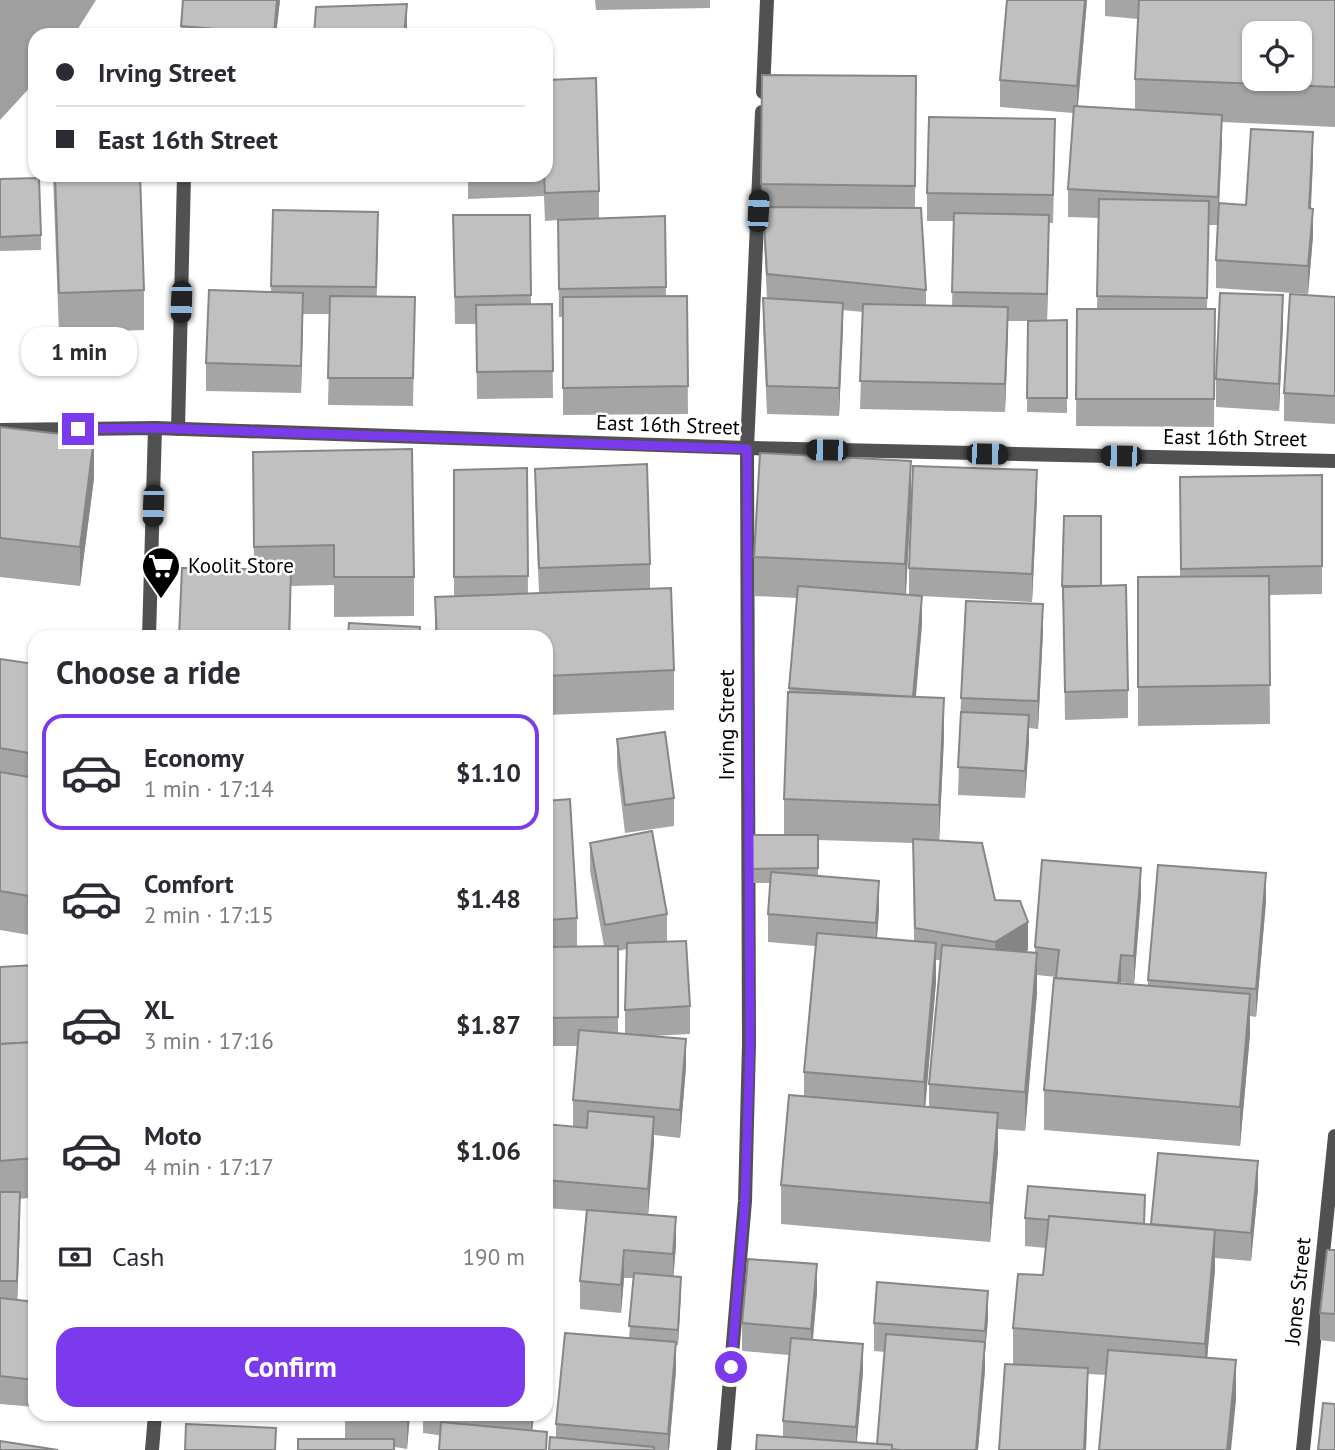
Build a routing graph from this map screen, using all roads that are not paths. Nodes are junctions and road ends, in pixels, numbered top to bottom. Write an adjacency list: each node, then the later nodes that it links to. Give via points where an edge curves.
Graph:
1 (767, 0): 6 (street, Irving Street)
2 (184, 182): 4 (street)
3 (155, 428): 4 (street, East 16th Street); 5 (street, East 16th Street); 8 (street)
4 (178, 429): 6 (street, East 16th Street)
5 (0, 430)
6 (747, 449): 7 (street, East 16th Street); 12 (street, Irving Street, via 750,1044 745,1201)
7 (1335, 461)
8 (149, 630)
9 (1335, 1136): 13 (street, Jones Street)
10 (154, 1421): 11 (street)
11 (152, 1450)
12 (724, 1450)
13 (1303, 1450)

